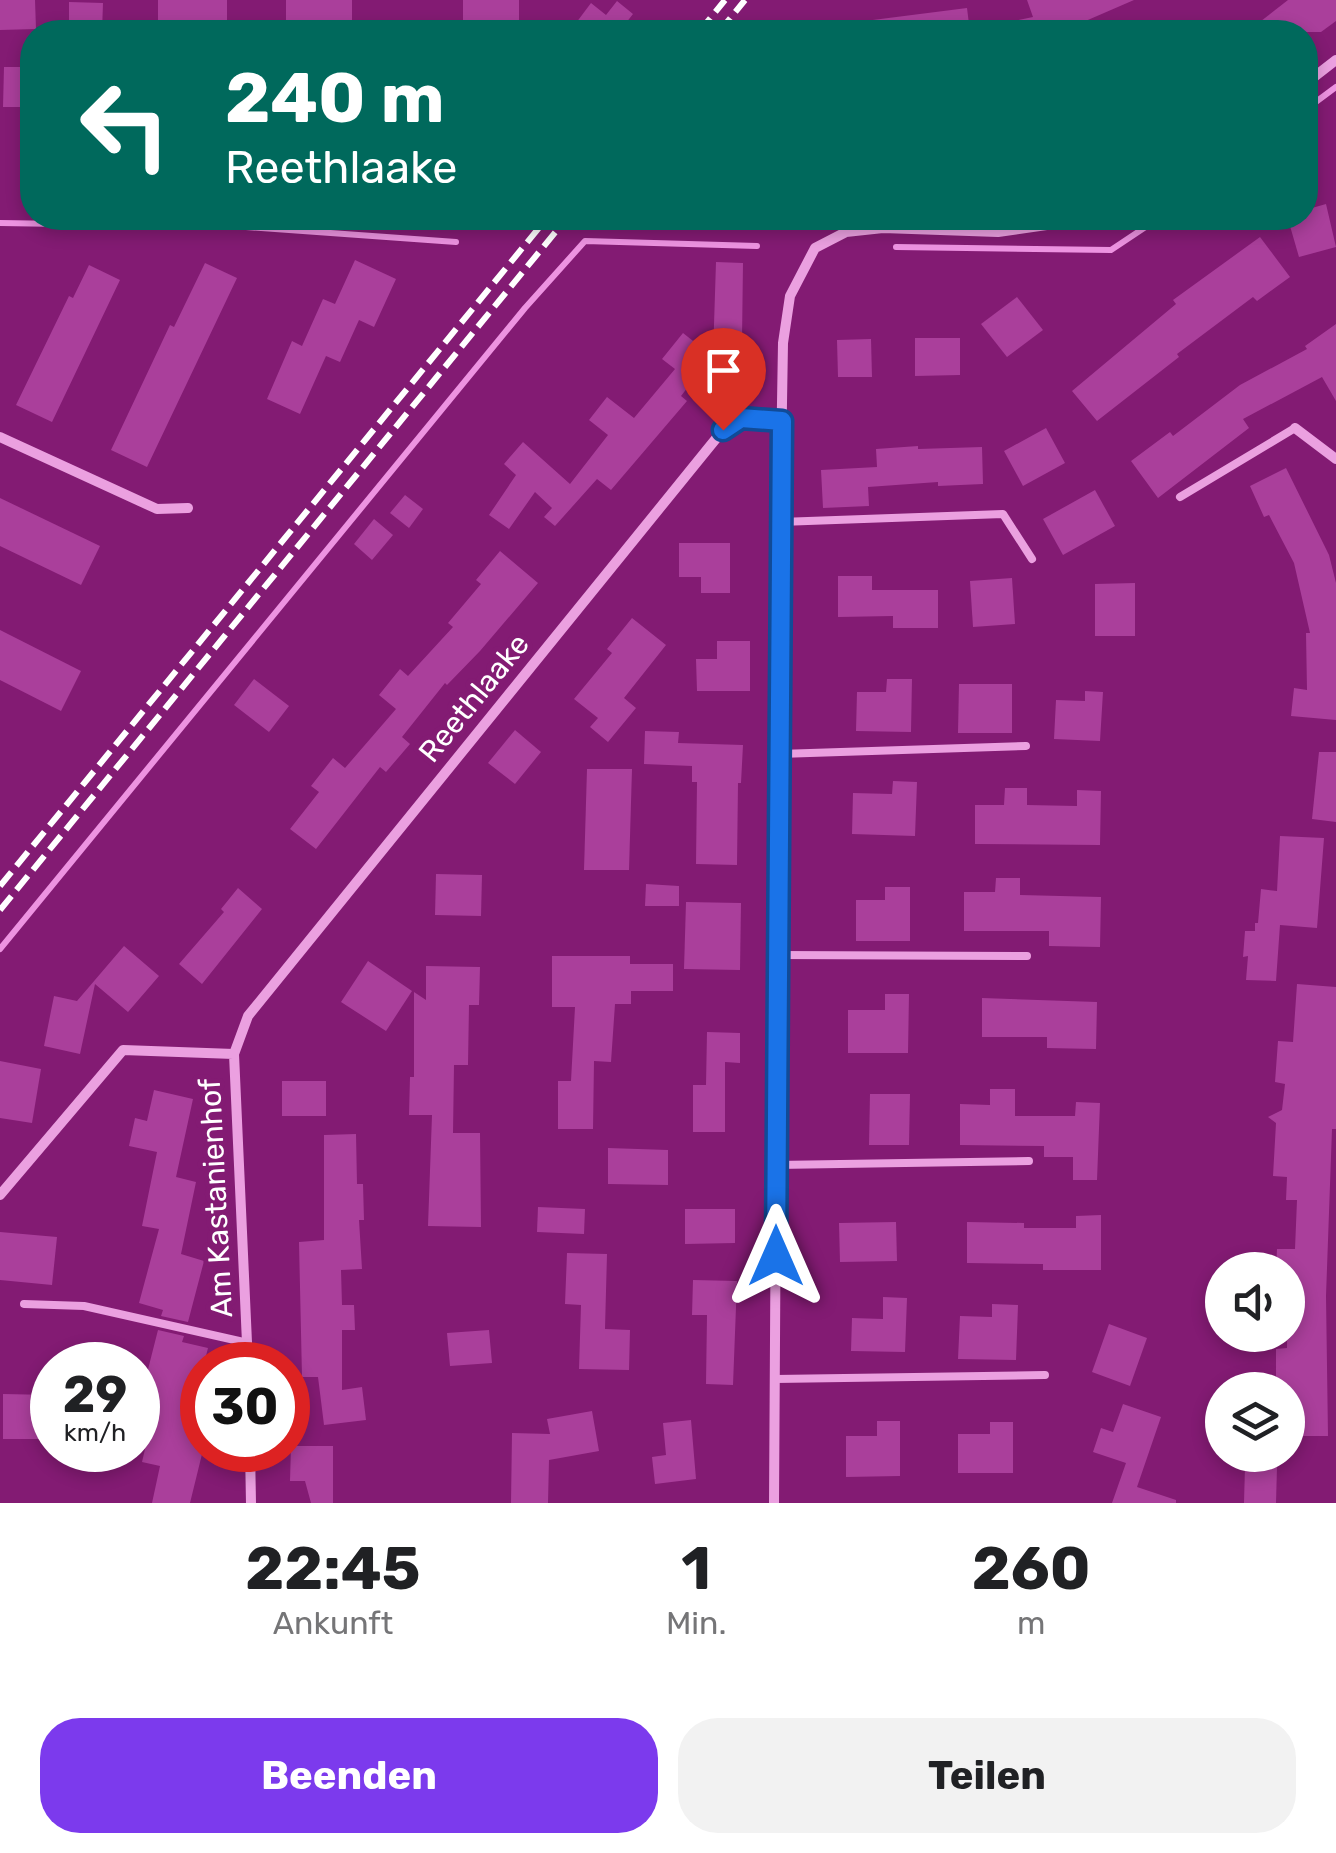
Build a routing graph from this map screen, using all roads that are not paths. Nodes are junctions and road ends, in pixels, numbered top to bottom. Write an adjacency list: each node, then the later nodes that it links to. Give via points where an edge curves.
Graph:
1 (864, 230): 4 (street, via 815,248 790,296)
2 (940, 230): 3 (street)
3 (1012, 230)
4 (782, 421): 10 (street); 16 (street, Reethlaake, via 741,418 723,430 248,1016)
5 (1295, 428): 7 (street); 8 (lane)
6 (0, 437): 9 (street, via 157,509)
7 (1336, 460)
8 (1180, 497)
9 (188, 508)
10 (780, 522): 11 (lane, via 1003,514); 13 (street)
11 (1032, 559)
12 (1026, 746): 13 (lane)
13 (779, 754): 14 (street)
14 (778, 956): 15 (lane); 18 (street)
15 (1027, 956)
16 (234, 1054): 19 (street, Am Kastanienhof, via 123,1050); 22 (street, Am Kastanienhof)
17 (1029, 1161): 18 (lane)
18 (776, 1165): 24 (street)
19 (0, 1195)
20 (24, 1304): 21 (lane, Am Kastanienhof, via 84,1306)
21 (244, 1342)
22 (248, 1342)
23 (1045, 1375): 24 (lane)
24 (776, 1378): 27 (street)
25 (250, 1472): 26 (street)
26 (251, 1503)
27 (774, 1503)

